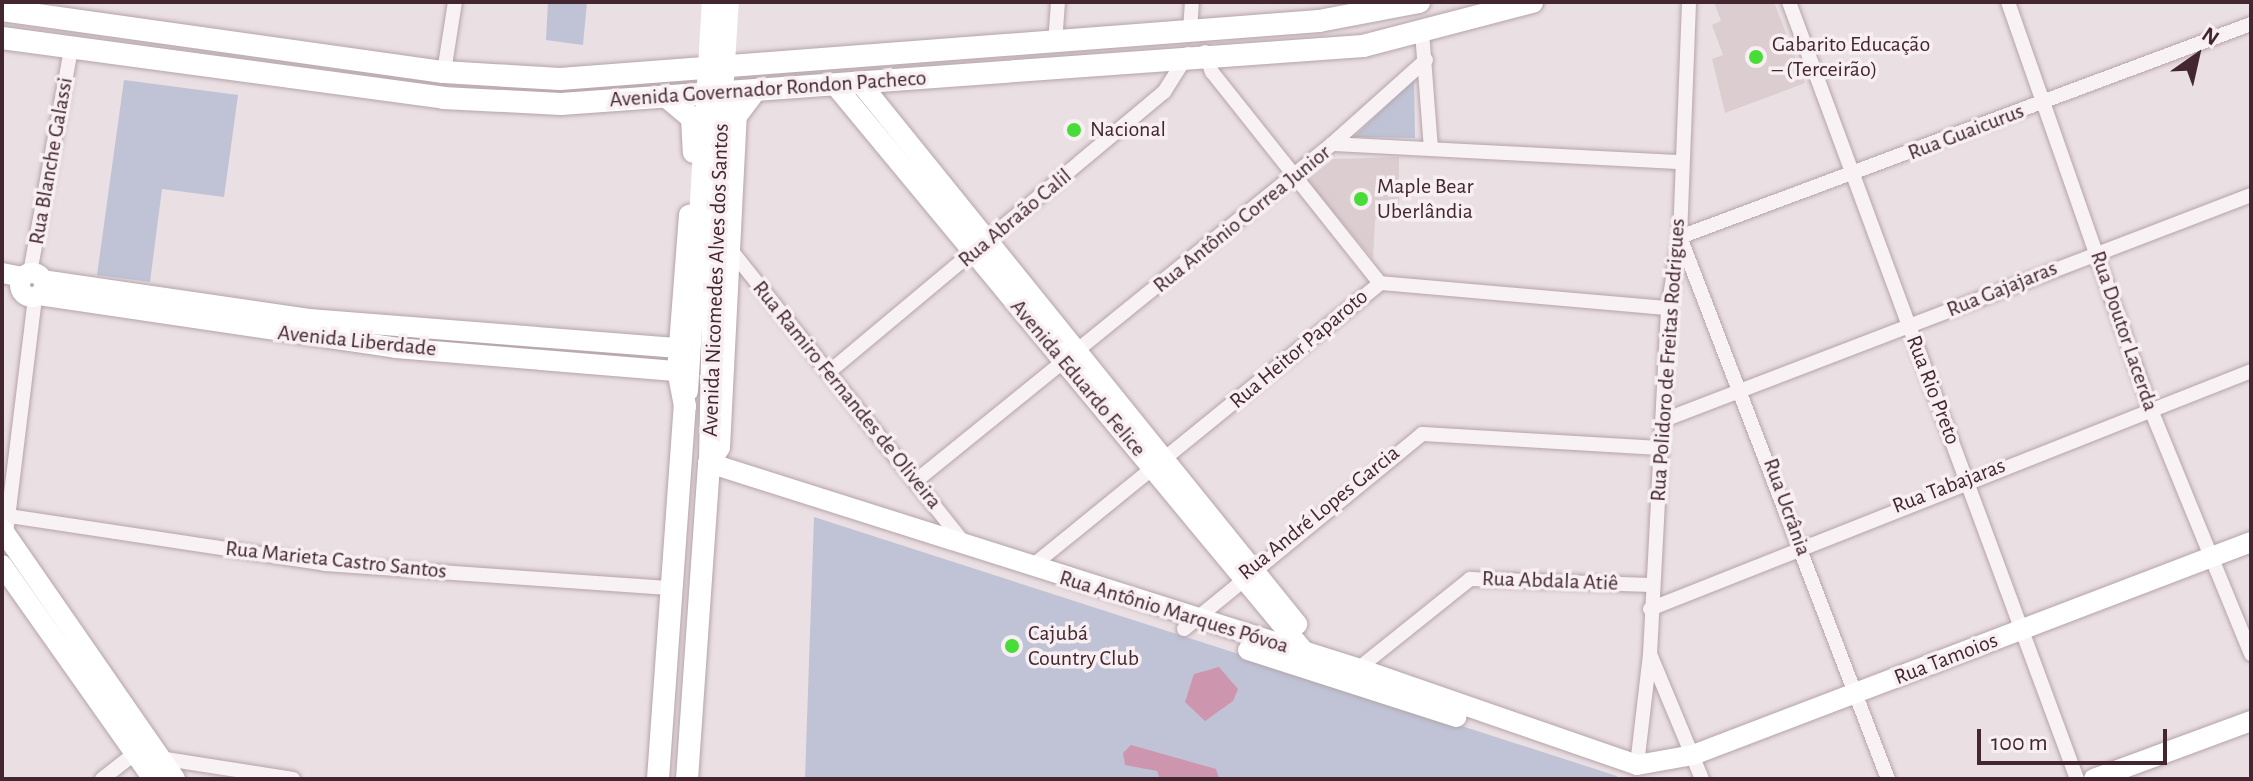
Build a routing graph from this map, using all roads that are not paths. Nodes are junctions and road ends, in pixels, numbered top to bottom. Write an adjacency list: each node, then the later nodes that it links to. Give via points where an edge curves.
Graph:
1 (455, 2): 21 (street)
2 (712, 2): 39 (street, Avenida Nicomedes Alves dos Santos, bridge)
3 (729, 2): 39 (street, Avenida Nicomedes Alves dos Santos, bridge)
4 (1058, 2): 17 (street)
5 (1192, 2): 14 (street)
6 (1419, 2): 11 (main road, Avenida Governador Rondon Pacheco)
7 (1532, 2): 15 (main road, Avenida Governador Rondon Pacheco)
8 (1689, 2): 30 (street, Rua Polidoro de Freitas Rodrigues)
9 (1789, 2): 34 (street, Rua Rio Preto)
10 (2008, 2): 26 (street, Rua Doutor Lacerda)
11 (1370, 8): 14 (main road, Avenida Governador Rondon Pacheco)
12 (2, 10): 21 (main road, Avenida Governador Rondon Pacheco)
13 (2251, 24): 26 (street, Rua Guaicurus)
14 (1190, 30): 17 (main road, Avenida Governador Rondon Pacheco)
15 (1422, 32): 19 (main road, Avenida Governador Rondon Pacheco, via 1363,46); 20 (street)
16 (2, 38): 18 (main road, Avenida Governador Rondon Pacheco)
17 (1055, 43): 21 (main road, Avenida Governador Rondon Pacheco, via 560,79)
18 (71, 49): 25 (main road, Avenida Governador Rondon Pacheco, via 443,98 561,104); 43 (street, Rua Blanche Galassi)
19 (1197, 53): 23 (main road, Avenida Governador Rondon Pacheco); 35 (street); 38 (street, Rua Abraão Calil, via 1164,92)
20 (1426, 60): 27 (street); 28 (street)
21 (444, 72)
22 (835, 85): 23 (main road, Avenida Governador Rondon Pacheco); 24 (main road, Avenida Governador Rondon Pacheco); 33 (street, Avenida Eduardo Felice)
23 (862, 85): 29 (street, Avenida Eduardo Felice)
24 (755, 91): 25 (main road, Avenida Governador Rondon Pacheco); 32 (main road, Avenida Nicomedes Alves dos Santos, via 736,116)
25 (667, 97): 31 (main road, Avenida Nicomedes Alves dos Santos, via 695,125)
26 (2041, 104): 34 (street, Rua Guaicurus); 40 (street, Rua Doutor Lacerda)
27 (1332, 144): 28 (street, Rua Antônio Correa Junior); 35 (street, Rua Antônio Correa Junior)
28 (1431, 148): 30 (street, Rua Antônio Correa Junior)
29 (922, 157): 33 (street); 38 (street, Avenida Eduardo Felice)
30 (1680, 162): 37 (street, Rua Polidoro de Freitas Rodrigues)
31 (694, 163): 32 (main road, via 715,147); 50 (main road, Avenida Nicomedes Alves dos Santos)
32 (732, 168): 39 (main road, Avenida Nicomedes Alves dos Santos)
33 (905, 170): 38 (street, Avenida Eduardo Felice)
34 (1850, 175): 37 (street, Rua Guaicurus); 46 (street, Rua Rio Preto)
35 (1292, 177): 42 (street); 49 (street, Rua Antônio Correa Junior)
36 (2251, 195): 40 (street, Rua Gajajaras)
37 (1680, 237): 45 (street, Rua Polidoro de Freitas Rodrigues); 53 (street, Rua Ucrânia)
38 (982, 246): 49 (street, Avenida Eduardo Felice); 52 (street, Rua Abraão Calil)
39 (712, 250): 52 (street, Rua Ramiro Fernandes de Oliveira); 54 (street, Avenida Nicomedes Alves dos Santos); 59 (main road, Avenida Nicomedes Alves dos Santos, via 719,447)
40 (2096, 251): 46 (street, Rua Gajajaras); 55 (street, Rua Doutor Lacerda)
41 (2, 273): 43 (street, Avenida Liberdade)
42 (1380, 283): 45 (street, Rua Heitor Paparoto); 58 (street, Rua Heitor Paparoto)
43 (32, 289): 44 (street, Avenida Liberdade); 47 (street, Avenida Liberdade); 48 (street, Avenida Liberdade); 62 (street)
44 (2, 295)
45 (1668, 308): 56 (street, Rua Polidoro de Freitas Rodrigues)
46 (1908, 326): 53 (street, Rua Gajajaras); 61 (street, Rua Rio Preto)
47 (442, 329): 48 (street); 50 (street, Avenida Liberdade)
48 (441, 350): 50 (street, Avenida Liberdade)
49 (1072, 356): 58 (street, Avenida Eduardo Felice); 60 (street, Rua Antônio Correa Junior)
50 (679, 359): 54 (main road, Avenida Nicomedes Alves dos Santos)
51 (2251, 371): 55 (street, Rua Tabajaras)
52 (829, 372): 60 (street, Rua Ramiro Fernandes de Oliveira)
53 (1743, 389): 56 (street, Rua Gajajaras); 64 (street, Rua Ucrânia)
54 (685, 406): 72 (main road, Avenida Nicomedes Alves dos Santos)
55 (2151, 410): 61 (street, Rua Tabajaras); 67 (street, Rua Doutor Lacerda)
56 (1664, 420): 57 (street, Rua Polidoro de Freitas Rodrigues)
57 (1661, 448): 70 (street, Rua André Lopes Garcia, via 1422,434); 71 (street, Rua Polidoro de Freitas Rodrigues)
58 (1161, 464): 69 (street, Rua Heitor Paparoto); 70 (street, Avenida Eduardo Felice)
59 (709, 470): 65 (street, Rua Antônio Marques Póvoa); 66 (street, Rua Antônio Marques Póvoa); 91 (main road, Avenida Nicomedes Alves dos Santos)
60 (917, 480): 65 (street, Rua Ramiro Fernandes de Oliveira)
61 (1966, 480): 64 (street, Rua Tabajaras); 75 (street, Rua Rio Preto)
62 (4, 523): 72 (street, Rua Marieta Castro Santos, via 325,564); 83 (street)
63 (2251, 542): 67 (street, Rua Tamoios)
64 (1800, 544): 73 (street, Rua Tabajaras); 80 (street, Rua Ucrânia)
65 (966, 545): 66 (street); 69 (street, Rua Antônio Marques Póvoa)
66 (944, 552): 74 (street, Rua Antônio Marques Póvoa)
67 (2209, 558): 75 (street, Rua Tamoios); 77 (street, Rua Doutor Lacerda)
68 (2, 565): 82 (street)
69 (1031, 567): 74 (street, Rua Antônio Marques Póvoa)
70 (1249, 571): 74 (street, Rua André Lopes Garcia); 78 (street, Avenida Eduardo Felice)
71 (1652, 585): 73 (street, Rua Polidoro de Freitas Rodrigues); 79 (street, Rua Abdala Atiê, via 1470,579)
72 (672, 588): 90 (main road, Avenida Nicomedes Alves dos Santos)
73 (1650, 609): 76 (street, Rua Polidoro de Freitas Rodrigues)
74 (1188, 624): 78 (street, Rua Antônio Marques Póvoa)
75 (2021, 630): 80 (street, Rua Tamoios); 94 (street, Rua Rio Preto)
76 (1650, 654): 84 (street); 85 (street, Rua Polidoro de Freitas Rodrigues)
77 (2251, 654)
78 (1323, 668): 79 (street, Rua Antônio Marques Póvoa); 79 (street, Rua Abdala Atiê); 85 (street, Rua Antônio Marques Póvoa)
79 (1360, 669): 85 (street, Rua Antônio Marques Póvoa)
80 (1857, 693): 84 (street, Rua Tamoios); 93 (street, Rua Ucrânia)
81 (2251, 721): 95 (street)
82 (134, 754): 83 (street); 86 (street); 87 (street)
83 (157, 755): 88 (street); 89 (street)
84 (1693, 755): 85 (street, Rua Tamoios); 92 (street)
85 (1637, 772)
86 (102, 779)
87 (153, 779)
88 (175, 779)
89 (293, 779)
90 (658, 779)
91 (687, 779)
92 (1702, 779)
93 (1888, 779)
94 (2077, 779)
95 (2094, 779)

